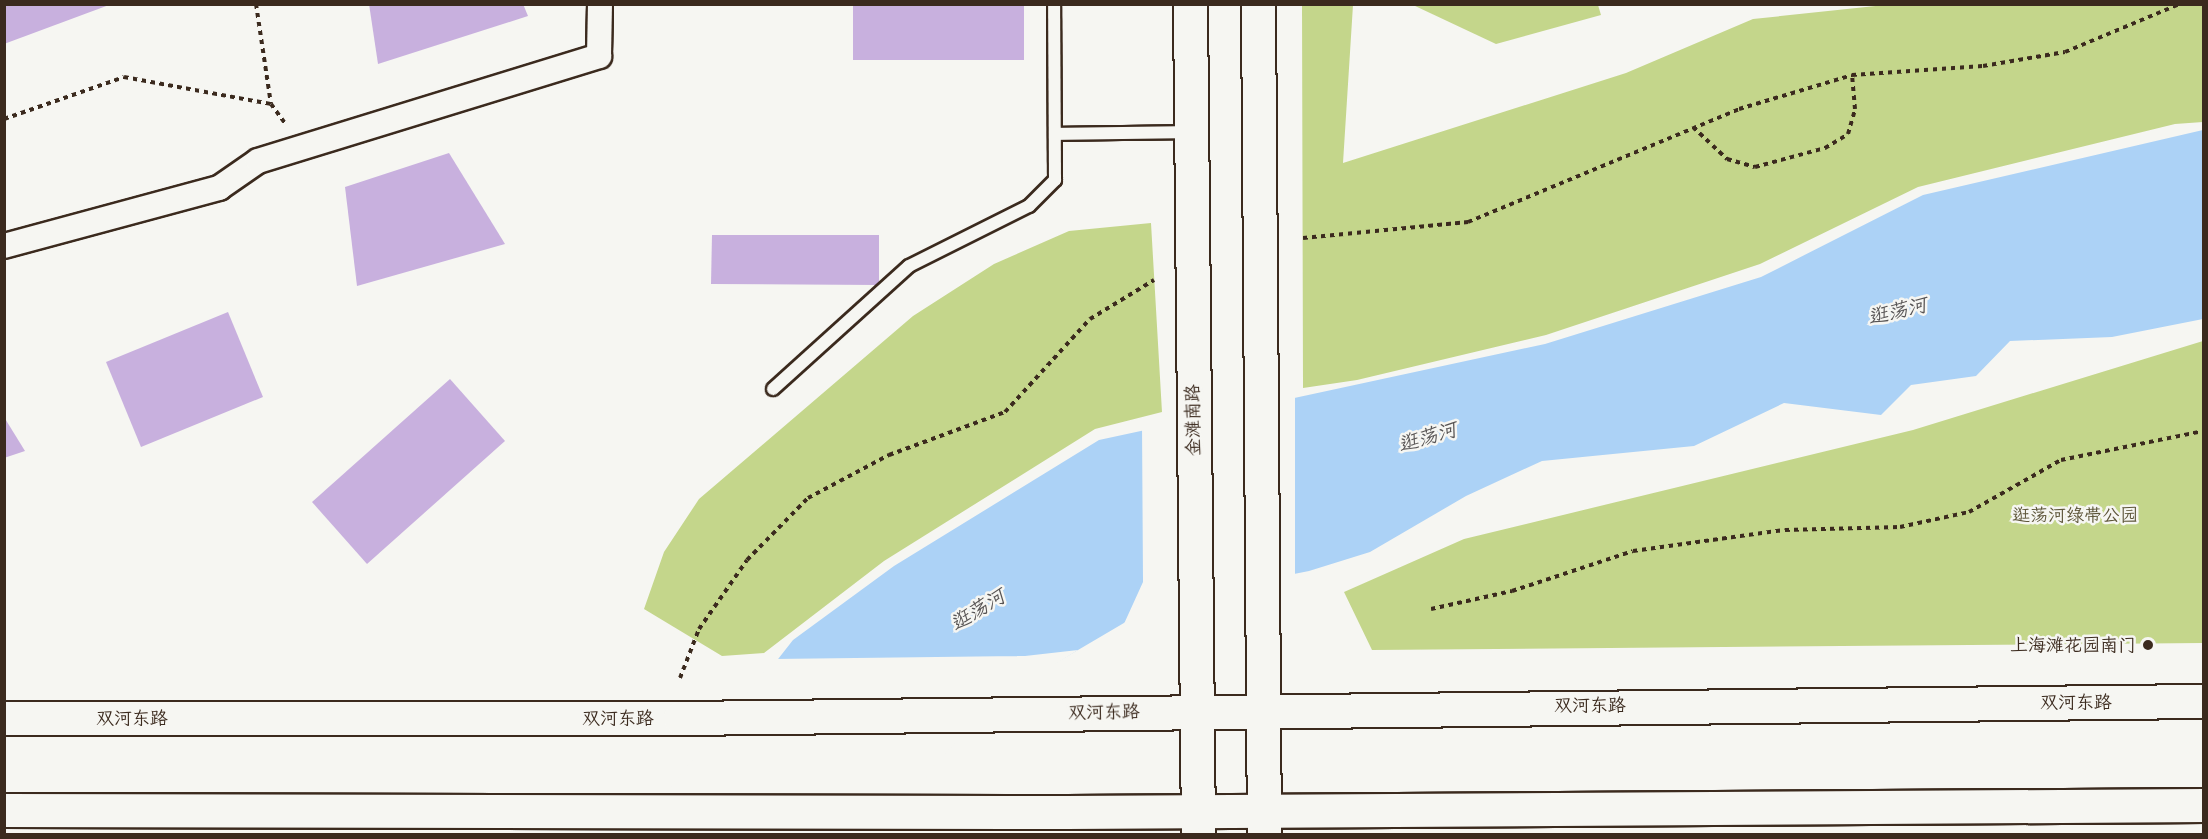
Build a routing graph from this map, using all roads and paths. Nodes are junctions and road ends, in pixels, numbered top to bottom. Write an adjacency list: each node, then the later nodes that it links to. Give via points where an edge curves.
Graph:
1 (256, 4): 8 (path)
2 (600, 4): 13 (street, via 599,56)
3 (1054, 4): 12 (lane)
4 (1190, 4): 11 (street, 金滩南路)
5 (1258, 4): 22 (street)
6 (2180, 4): 7 (path, via 2065,52 1983,66)
7 (1852, 75): 10 (path); 10 (path, via 1855,109 1848,134 1825,148 1755,167 1727,159)
8 (271, 104): 9 (path, via 124,77); 13 (path)
9 (4, 119)
10 (1693, 127): 14 (path, via 1468,222)
11 (1191, 132): 12 (lane); 23 (street, 金滩南路)
12 (1055, 134): 17 (lane, via 1055,180 1029,206 909,266)
13 (302, 147): 15 (street, via 258,161 219,188)
14 (1303, 238)
15 (4, 246)
16 (1154, 280): 20 (path, via 1090,319 1005,412 889,455 808,498 747,560 699,629)
17 (773, 389)
18 (2204, 431): 19 (path, via 2061,460 1970,512 1900,527 1785,530 1633,551 1512,591)
19 (1431, 609)
20 (680, 678)
21 (2204, 701): 22 (street, 双河东路)
22 (1262, 708): 23 (street, 双河东路); 27 (street)
23 (1196, 710): 24 (street, 双河东路, via 680,718); 28 (street, 金滩南路)
24 (4, 718)
25 (2204, 805): 27 (street)
26 (4, 810): 28 (street, via 1066,812)
27 (1263, 821): 28 (street)
28 (1197, 822)

